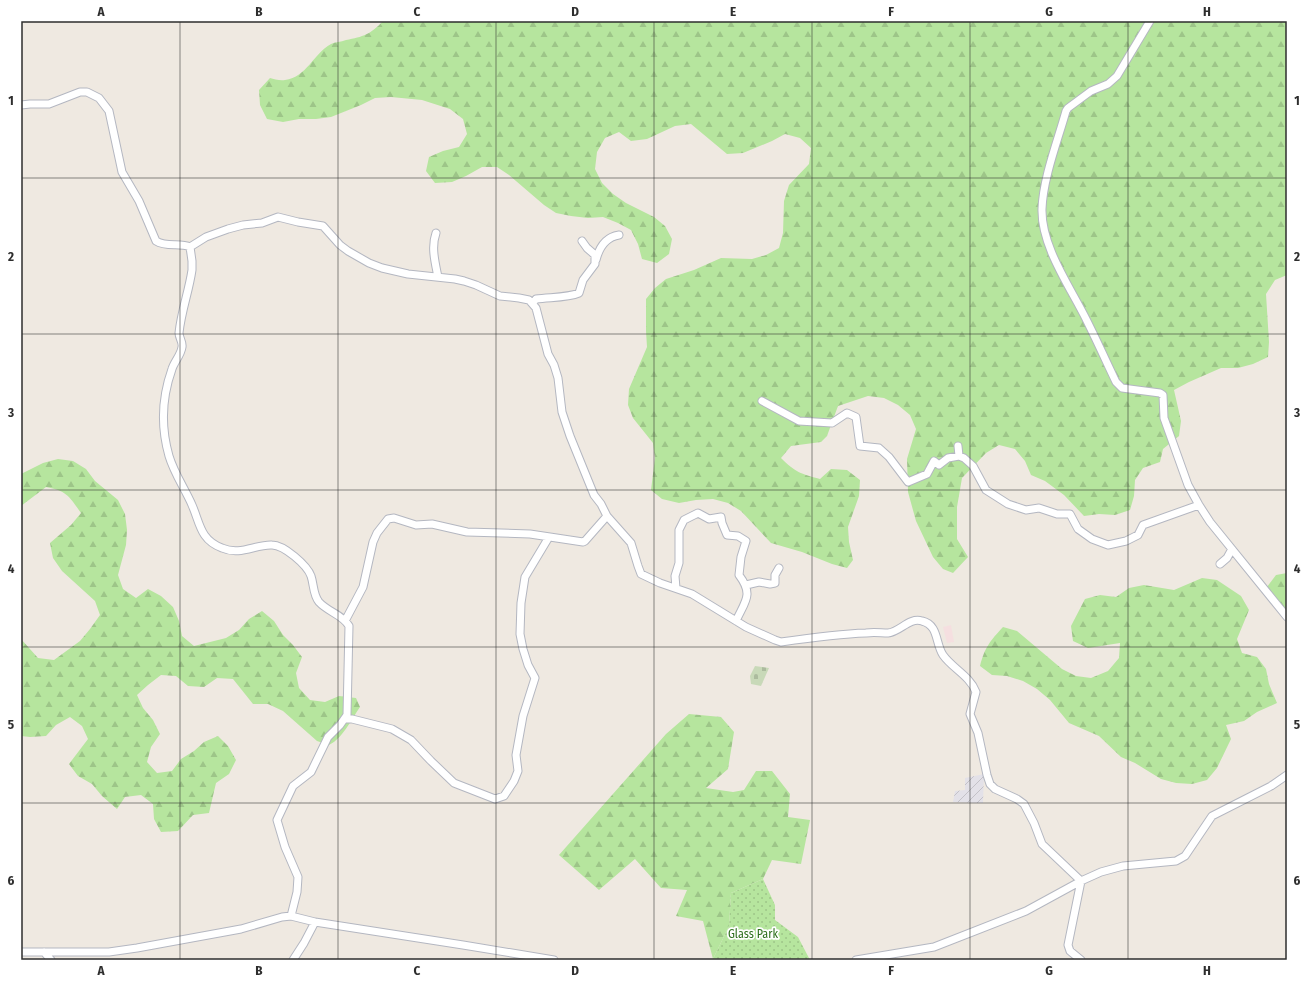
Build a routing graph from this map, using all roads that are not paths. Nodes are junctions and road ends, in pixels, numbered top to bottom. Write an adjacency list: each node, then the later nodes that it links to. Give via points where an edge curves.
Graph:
1 (1150, 21): 13 (street, via 1117,76 1108,84 1087,93 1066,111 1046,180 1042,220 1053,255 1116,382 1122,388 1163,395 1164,418 1188,485)
2 (21, 105): 6 (street, via 49,104 87,92 99,98 109,111 122,172 139,201 156,241 166,245)
3 (436, 233): 8 (street, via 433,242)
4 (619, 235): 7 (street, via 613,236 600,249)
5 (582, 241): 7 (street, via 595,255)
6 (190, 247): 8 (street, via 228,228 262,223 278,217 323,226 348,251 382,268); 22 (street, via 192,270 179,334 183,346 170,374 163,416 169,458 207,539 230,551 271,544 280,547 297,558 310,574 318,601)
7 (595, 264): 9 (street, via 583,280 579,293 536,299)
8 (438, 277): 9 (street, via 464,281 500,296 525,299)
9 (533, 303): 14 (street, via 556,372 562,412 570,436 591,487)
10 (762, 401): 12 (street, via 799,421 832,423 847,413 856,417 860,446 879,448 889,456 908,482 927,474 934,461 939,465 948,458)
11 (958, 446): 12 (street)
12 (959, 456): 13 (street, via 973,466 986,490 1008,504 1026,510 1039,508 1057,514 1070,514 1078,529 1092,539 1108,545 1126,541 1138,535 1143,526)
13 (1198, 505): 16 (street)
14 (608, 516): 15 (street, via 584,541); 20 (street, via 631,543 641,574)
15 (549, 537): 22 (street, via 506,532 467,532 432,524 416,525 388,518 372,542 363,587); 24 (street, via 525,577 520,634 526,660 535,678 523,716 516,755 518,771 504,796 495,799 454,783 411,740 392,729)
16 (1232, 549): 17 (street); 21 (street)
17 (1220, 564)
18 (779, 568): 19 (street, via 775,575 775,583)
19 (746, 584): 20 (street, via 739,575 746,541 738,536 727,535 721,517 709,519 698,513 684,520 679,530); 23 (street, via 747,598)
20 (676, 588): 23 (street, via 692,594)
21 (1287, 617)
22 (346, 621): 24 (street, via 350,626 350,632)
23 (736, 621): 26 (street, via 781,642 824,636 889,633 917,620 929,624 934,630 943,655 974,688 976,694 970,714 978,733 990,784 1024,804 1042,844)
24 (345, 719): 27 (street, via 328,737 311,772 293,786 277,820 298,877)
25 (1287, 775): 26 (street, via 1212,816 1184,856 1176,861 1123,866)
26 (1081, 881): 35 (street, via 1026,911 934,947); 36 (street, via 1068,945 1070,951)
27 (291, 916): 28 (street); 30 (street, via 241,929 137,948 109,952)
28 (315, 922): 31 (street); 33 (street)
29 (21, 952): 30 (street)
30 (44, 952): 32 (street)
31 (543, 959): 34 (street)
32 (51, 960)
33 (293, 960)
34 (554, 960)
35 (856, 960)
36 (1081, 960)

